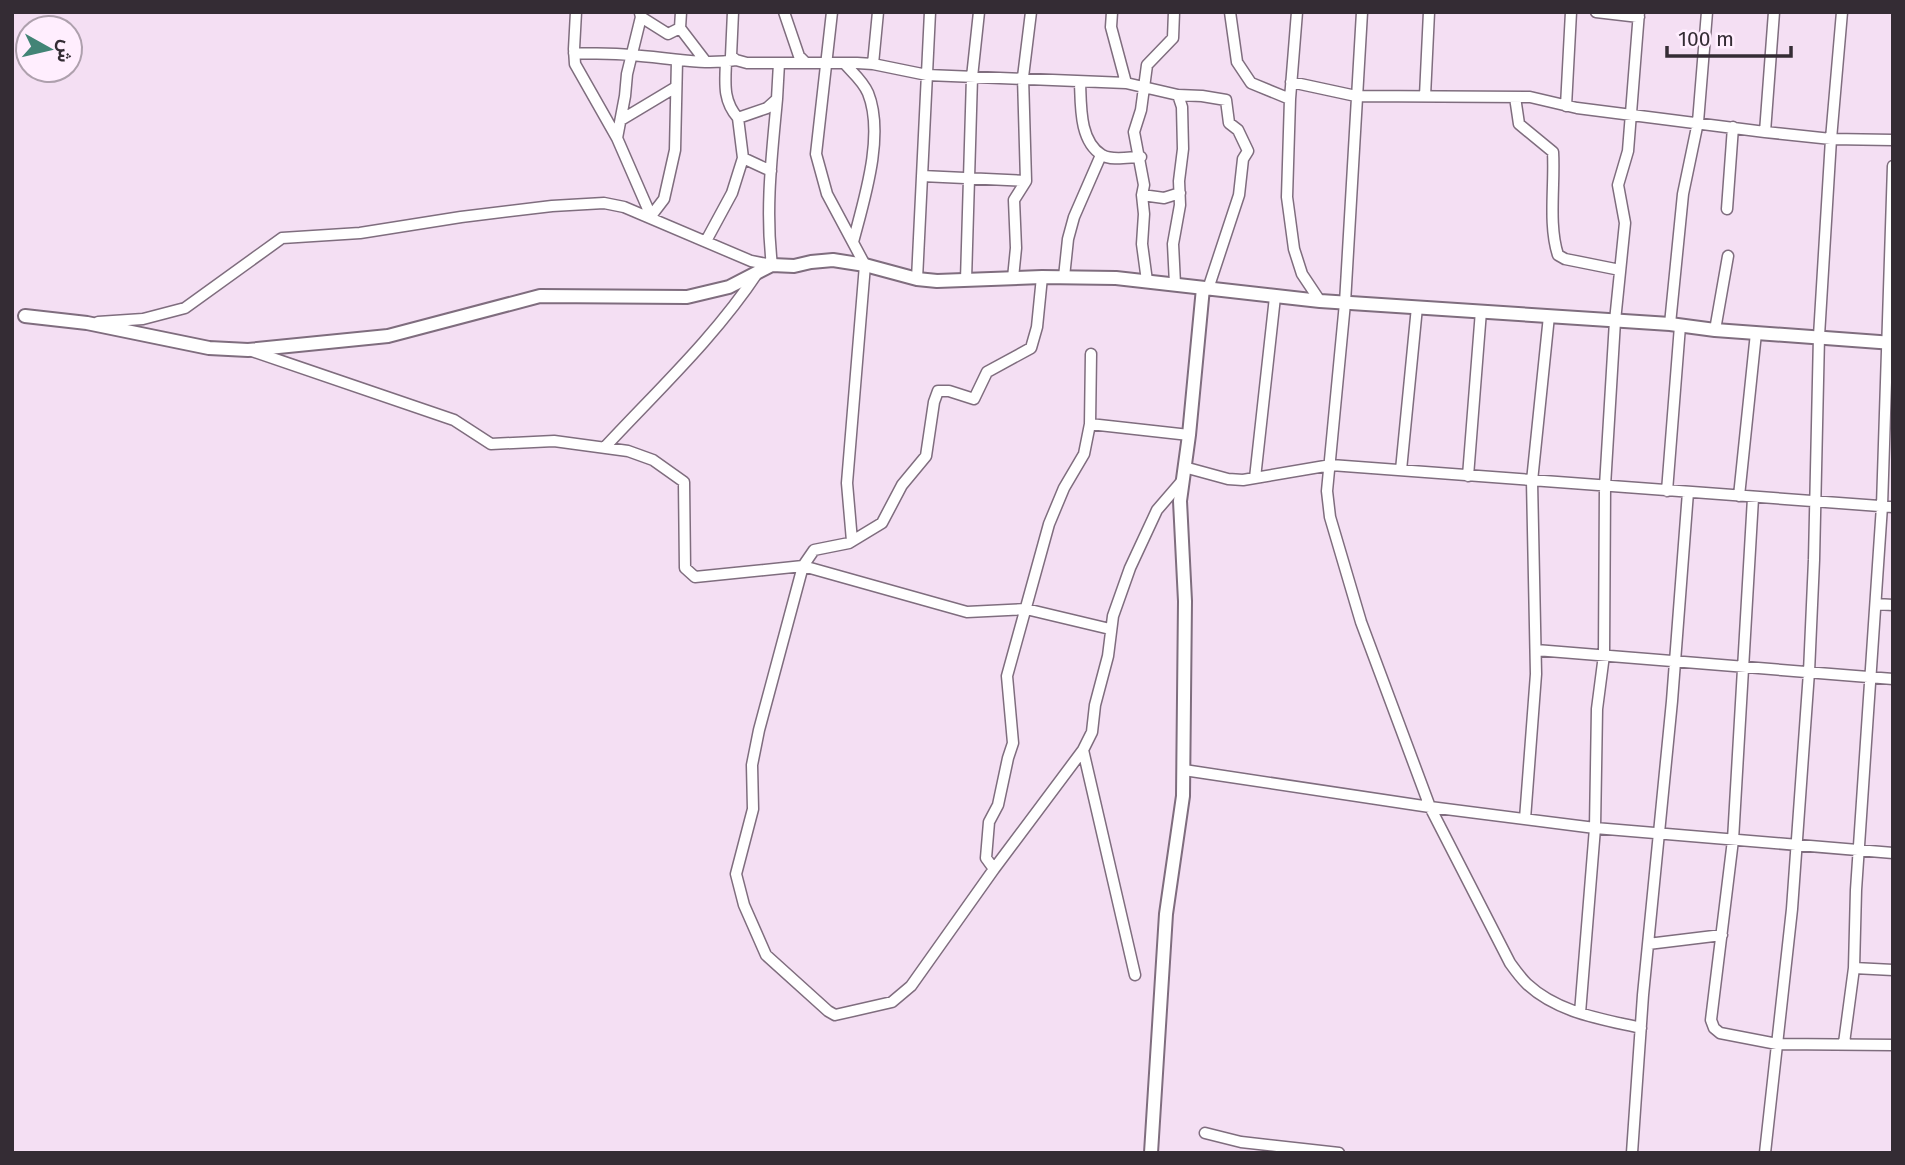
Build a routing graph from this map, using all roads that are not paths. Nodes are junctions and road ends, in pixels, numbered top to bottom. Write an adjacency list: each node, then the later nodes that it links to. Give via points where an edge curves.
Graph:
1 (576, 12): 24 (street)
2 (681, 12): 23 (street)
3 (733, 12): 27 (street)
4 (784, 12): 30 (street, via 799,56)
5 (832, 12): 31 (street)
6 (878, 12): 33 (street)
7 (930, 12): 34 (street)
8 (979, 12): 35 (street)
9 (1031, 12): 36 (street)
10 (1112, 12): 39 (street, via 1111,27)
11 (1174, 12): 41 (street, via 1173,38 1147,65)
12 (1230, 12): 47 (street, via 1237,62 1251,83)
13 (1297, 12): 38 (street)
14 (1363, 12): 43 (street)
15 (1429, 12): 44 (street)
16 (1571, 12): 48 (street)
17 (1596, 12): 22 (street)
18 (1707, 12): 52 (street)
19 (1774, 12): 54 (street)
20 (1842, 12): 56 (street)
21 (640, 15): 23 (street, via 668,34); 25 (street)
22 (1639, 15): 49 (street)
23 (680, 27): 28 (street)
24 (574, 53): 25 (street); 55 (street, via 575,64)
25 (632, 55): 26 (street); 51 (street)
26 (677, 60): 28 (street); 40 (street)
27 (731, 61): 28 (street); 29 (street); 50 (street, via 725,93)
28 (706, 62)
29 (779, 63): 30 (street); 46 (street)
30 (806, 63): 31 (street)
31 (825, 64): 32 (street); 71 (street, via 816,154 827,194)
32 (845, 64): 33 (street); 71 (street, via 864,85 874,119 869,173)
33 (873, 64): 34 (street)
34 (927, 75): 35 (street); 63 (street)
35 (972, 77): 36 (street); 64 (street)
36 (1023, 77): 37 (street); 65 (street)
37 (1080, 82): 39 (street); 58 (street, via 1086,134)
38 (1291, 82): 43 (street); 47 (street)
39 (1126, 83): 41 (street)
40 (676, 87): 51 (street); 69 (street, via 675,150 664,199)
41 (1144, 88): 42 (street); 59 (street, via 1134,132)
42 (1178, 96): 66 (street, via 1183,149); 84 (street, via 1226,100 1229,123 1238,130 1248,151 1239,195)
43 (1356, 96): 44 (street); 87 (street)
44 (1425, 96): 45 (street)
45 (1515, 97): 48 (street); 76 (street, via 1519,124 1553,152 1558,256)
46 (777, 99): 50 (street, via 767,108); 62 (street)
47 (1290, 99): 86 (street, via 1286,197 1290,228 1302,274)
48 (1566, 106): 49 (street)
49 (1633, 115): 52 (street); 76 (street, via 1618,185 1625,217)
50 (738, 118): 60 (street)
51 (621, 120): 55 (street)
52 (1698, 122): 53 (street); 94 (street, via 1684,194)
53 (1733, 127): 54 (street); 68 (street)
54 (1765, 132): 56 (street)
55 (617, 138): 69 (street)
56 (1831, 139): 57 (street); 97 (street)
57 (1893, 140)
58 (1101, 155): 59 (street); 78 (street, via 1074,217)
59 (1141, 157): 67 (street)
60 (743, 158): 62 (street); 70 (street, via 732,193)
61 (1893, 166): 98 (street)
62 (771, 172): 73 (street, via 768,235)
63 (922, 176): 64 (street); 80 (street)
64 (968, 178): 65 (street); 81 (street)
65 (1026, 181): 79 (street, via 1014,200)
66 (1180, 193): 67 (street, via 1164,198); 83 (street, via 1173,244)
67 (1142, 195): 82 (street)
68 (1727, 209)
69 (651, 216): 70 (street); 93 (street, via 604,203 282,238 185,308 143,320)
70 (706, 241): 73 (street)
71 (853, 242): 74 (street)
72 (1728, 256): 95 (street)
73 (772, 265): 74 (main road, via 833,260); 75 (main road)
74 (865, 265): 80 (main road); 117 (street, via 847,483)
75 (759, 270): 99 (main road, via 729,287 687,297 540,296 388,336); 103 (street, via 728,316)
76 (1620, 270): 92 (street)
77 (1042, 277): 78 (main road); 79 (main road); 117 (street, via 1031,348 987,372 974,400 938,391 926,456 902,485 881,523)
78 (1064, 277): 82 (main road)
79 (1013, 278): 81 (main road)
80 (917, 279): 81 (main road)
81 (966, 280)
82 (1147, 281): 83 (main road)
83 (1175, 284): 84 (main road)
84 (1205, 288): 85 (main road); 102 (main road)
85 (1275, 297): 86 (main road); 108 (street)
86 (1320, 301): 87 (main road)
87 (1345, 303): 88 (main road); 104 (street)
88 (1417, 307): 89 (main road); 105 (street)
89 (1481, 311): 91 (main road); 107 (street)
90 (25, 316): 93 (main road)
91 (1549, 316): 92 (main road); 109 (street)
92 (1615, 321): 94 (main road); 110 (street)
93 (87, 323): 99 (main road, via 209,348)
94 (1675, 325): 95 (main road); 111 (street)
95 (1715, 330): 96 (main road)
96 (1756, 333): 97 (main road); 113 (street)
97 (1819, 336): 98 (main road); 115 (street)
98 (1891, 343): 116 (street)
99 (248, 350): 103 (street, via 454,420 492,444 554,440)
100 (1091, 354): 101 (street)
101 (1090, 424): 102 (street); 121 (street, via 1084,454 1049,524)
102 (1189, 435): 106 (main road)
103 (605, 447): 118 (street, via 653,460 684,482 685,568 695,577)
104 (1331, 465): 105 (street); 108 (street); 132 (street, via 1327,505 1338,548)
105 (1401, 470): 107 (street)
106 (1183, 474): 108 (street); 122 (street, via 1140,543); 131 (main road)
107 (1468, 476): 109 (street)
108 (1255, 478)
109 (1532, 481): 110 (street); 123 (street)
110 (1605, 486): 111 (street); 124 (street)
111 (1667, 491): 112 (street)
112 (1688, 492): 113 (street); 125 (street)
113 (1739, 496): 114 (street)
114 (1753, 498): 115 (street); 126 (street)
115 (1815, 499): 116 (street); 127 (street)
116 (1888, 506): 119 (street)
117 (852, 541): 118 (street, via 814,550)
118 (803, 566): 121 (street, via 967,612); 140 (street, via 759,730 752,765 753,810 736,874 766,955 835,1015 892,1002 911,986)
119 (1876, 604): 120 (street); 128 (street)
120 (1893, 605)
121 (1026, 609): 122 (street); 140 (street, via 1007,676 1013,743 998,805 989,822 986,858)
122 (1110, 629): 130 (street, via 1093,732)
123 (1536, 650): 124 (street); 133 (street)
124 (1604, 656): 125 (street); 134 (street, via 1597,709)
125 (1675, 662): 126 (street); 135 (street)
126 (1742, 667): 127 (street); 136 (street)
127 (1809, 672): 128 (street); 137 (street)
128 (1871, 677): 129 (street); 138 (street)
129 (1893, 679)
130 (1083, 750): 140 (street); 145 (street)
131 (1184, 770): 132 (street); 152 (main road, via 1164,928)
132 (1430, 807): 133 (street); 146 (street, via 1510,963 1527,984)
133 (1525, 819): 134 (street)
134 (1595, 828): 135 (street); 146 (street)
135 (1659, 834): 136 (street); 142 (street)
136 (1733, 840): 137 (street); 141 (street)
137 (1797, 845): 138 (street); 149 (street)
138 (1859, 851): 139 (street); 143 (street)
139 (1893, 853)
140 (994, 869)
141 (1722, 935): 142 (street); 149 (street, via 1711,1020 1714,1028 1728,1036)
142 (1648, 944): 147 (street)
143 (1854, 968): 144 (street); 148 (street)
144 (1893, 970)
145 (1135, 975)
146 (1580, 1013): 147 (street)
147 (1641, 1028): 154 (street)
148 (1844, 1043): 149 (street); 150 (street)
149 (1777, 1044): 155 (street)
150 (1893, 1045)
151 (1205, 1133): 153 (street, via 1241,1142)
152 (1152, 1153)
153 (1339, 1153)
154 (1632, 1153)
155 (1765, 1153)

